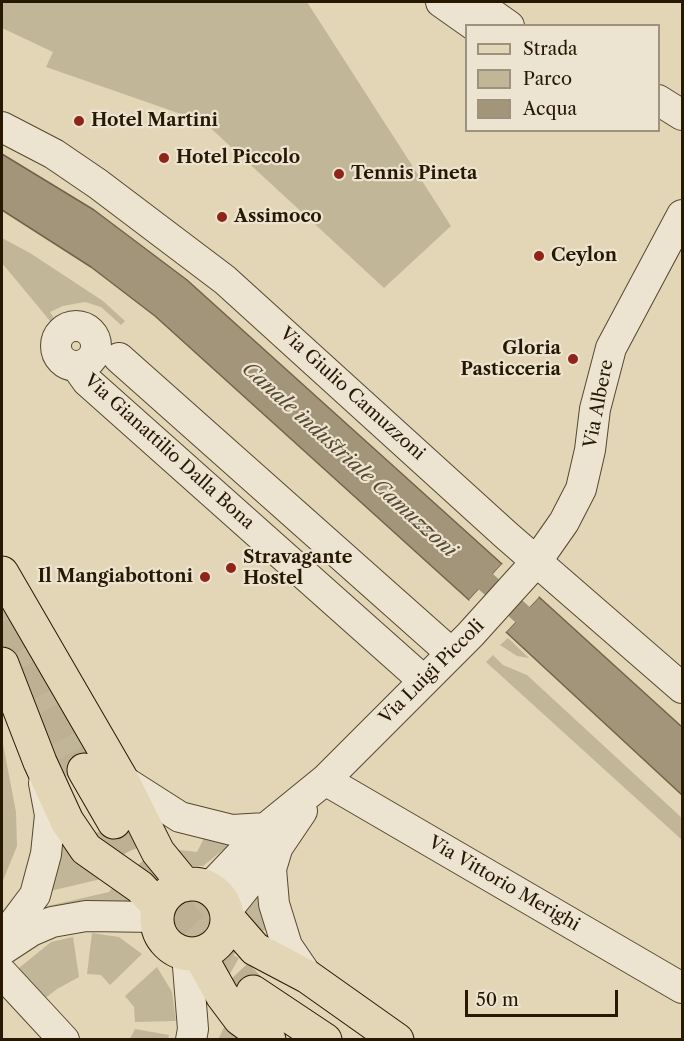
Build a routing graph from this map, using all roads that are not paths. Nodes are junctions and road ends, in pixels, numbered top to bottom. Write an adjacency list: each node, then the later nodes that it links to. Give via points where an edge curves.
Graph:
1 (441, 2): 3 (street)
2 (475, 2): 4 (street)
3 (472, 24)
4 (505, 24)
5 (660, 101): 7 (street)
6 (660, 115): 9 (street)
7 (682, 115)
8 (2, 127): 13 (street, Via Giulio Camuzzoni, via 54,154 98,184 225,280)
9 (682, 128)
10 (682, 215): 13 (street, Via Albere, via 611,348 581,489 564,522)
11 (119, 358): 15 (street)
12 (77, 367): 17 (street, Via Gianattilio Dalla Bona, via 87,381)
13 (532, 567): 15 (street, Via Luigi Piccoli); 18 (street, Via Giulio Camuzzoni)
14 (2, 573): 21 (main road)
15 (460, 644): 17 (street, Via Luigi Piccoli)
16 (2, 664): 19 (main road)
17 (424, 681): 22 (street, Via Luigi Piccoli)
18 (682, 688)
19 (40, 762): 26 (main road, via 67,822 86,849 140,887); 27 (street, via 50,815 46,854 35,894)
20 (84, 770): 23 (main road)
21 (122, 780): 24 (street, via 180,817); 25 (main road, via 158,852)
22 (325, 780): 24 (street, Via Luigi Piccoli); 32 (street, Via Vittorio Merighi)
23 (114, 822)
24 (272, 838): 25 (street, Via Luigi Piccoli); 31 (street, via 274,904 287,946)
25 (212, 900): 26 (main road, via 165,897); 29 (main road, via 223,937 217,945); 31 (main road, via 255,949)
26 (158, 912): 28 (street, via 52,922 31,930); 29 (main road, via 158,928 166,943)
27 (2, 939)
28 (2, 950)
29 (193, 954): 35 (street); 36 (main road, via 240,1019)
30 (2, 973): 34 (street)
31 (308, 977): 38 (main road)
32 (682, 988)
33 (253, 992): 37 (main road)
34 (64, 1040)
35 (191, 1040)
36 (269, 1040)
37 (325, 1040)
38 (397, 1040)

